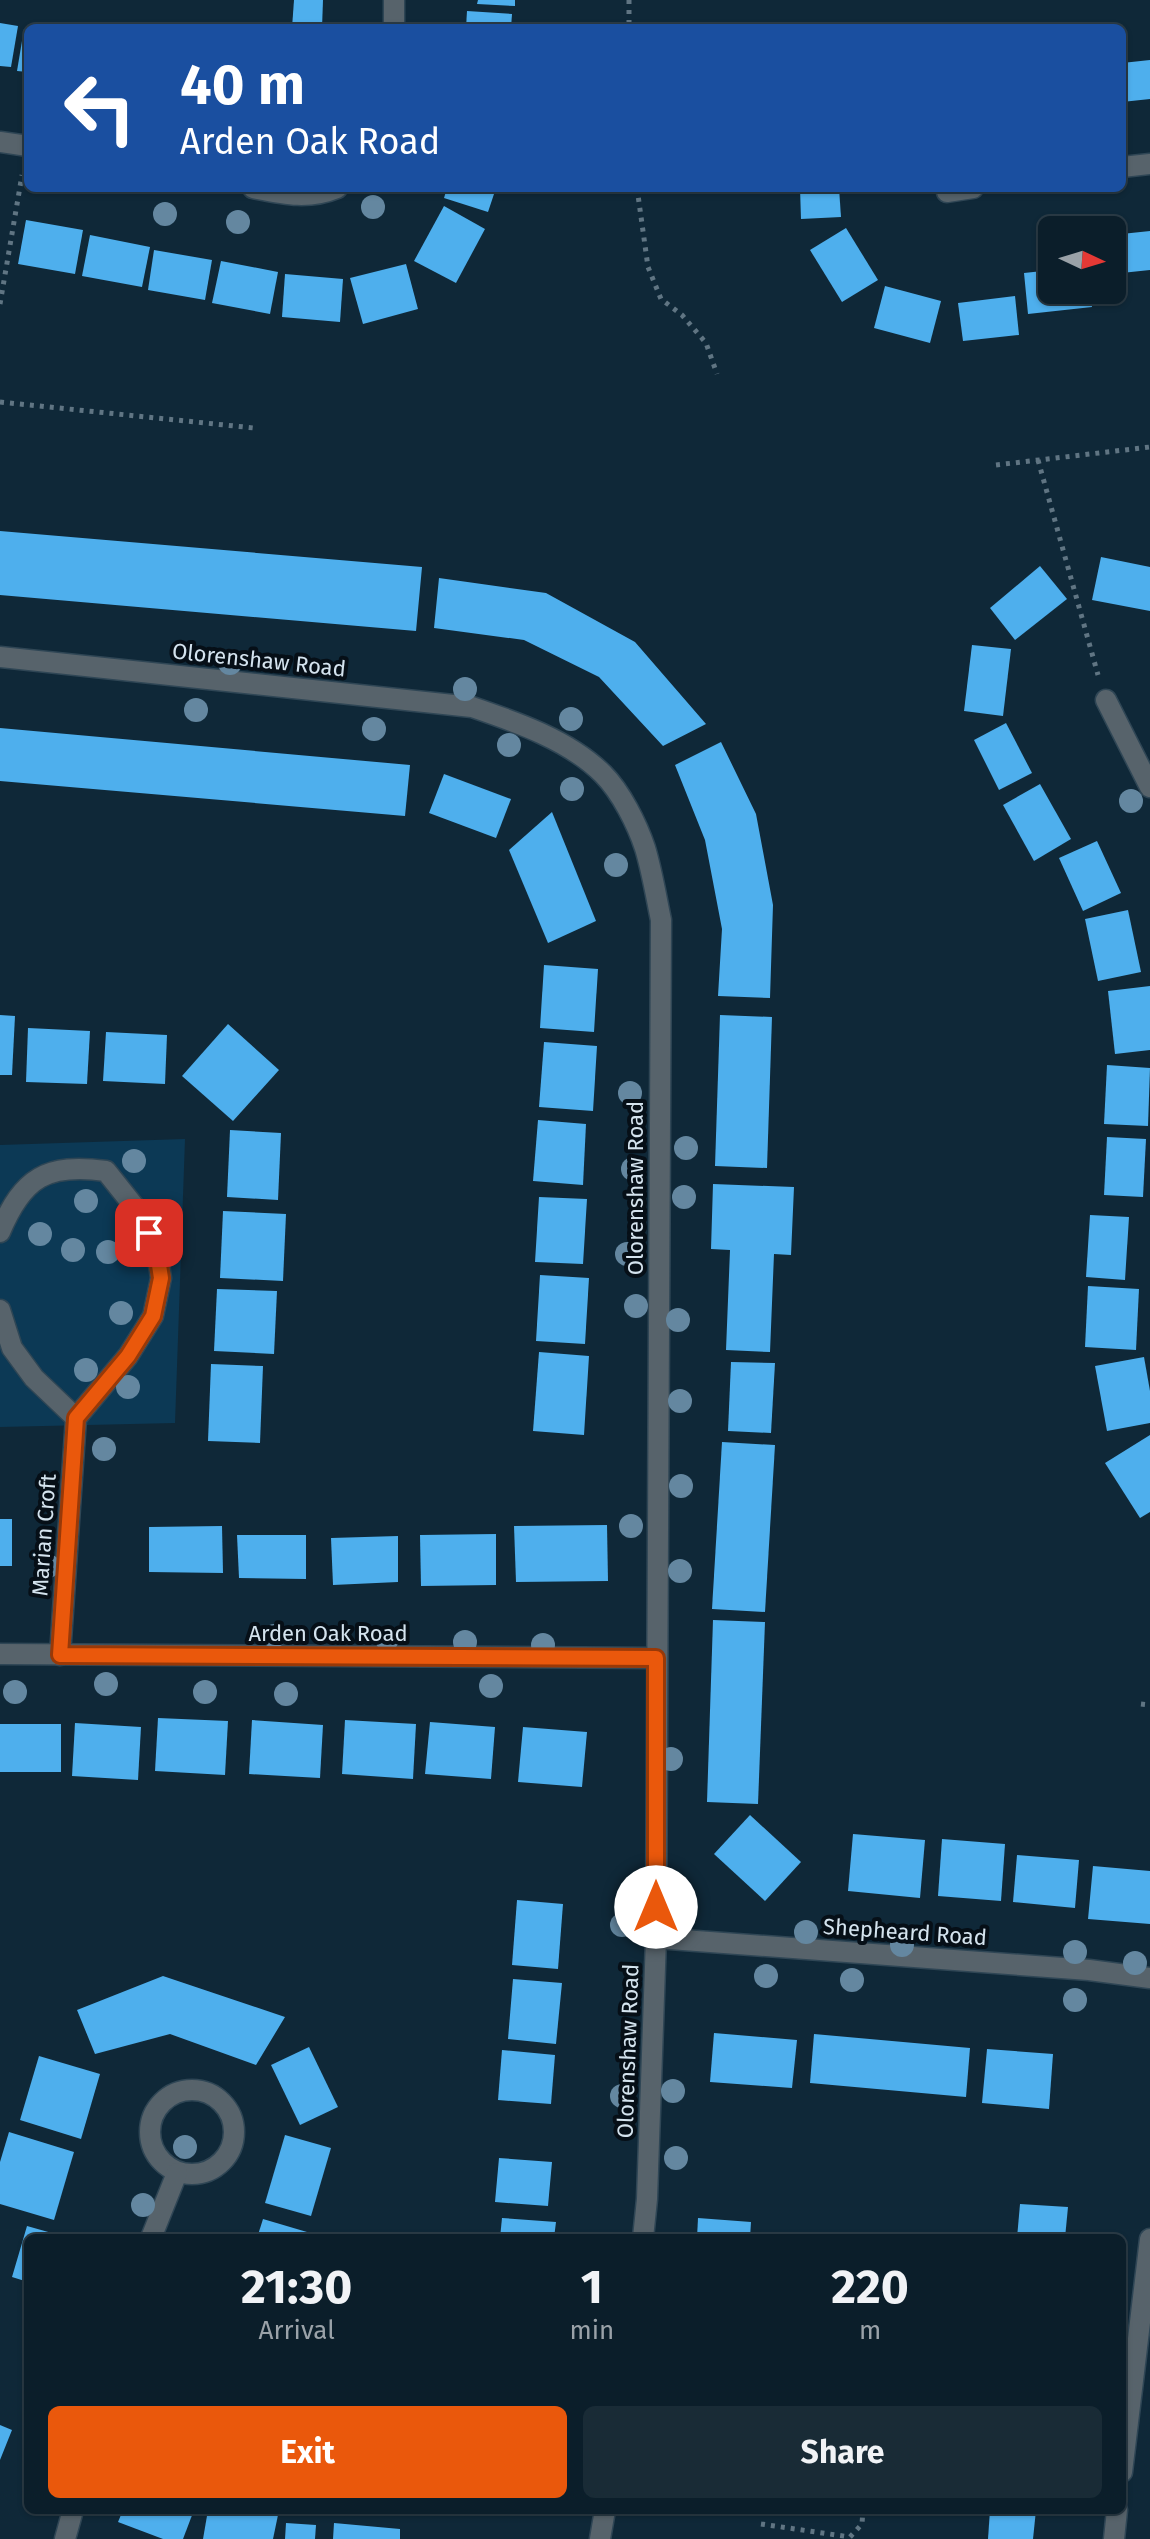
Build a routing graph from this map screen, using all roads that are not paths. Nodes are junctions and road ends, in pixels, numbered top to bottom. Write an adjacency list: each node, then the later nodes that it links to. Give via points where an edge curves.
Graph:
1 (394, 0): 2 (street)
2 (394, 24)
3 (0, 142): 4 (street)
4 (24, 145)
5 (1150, 164): 6 (street)
6 (1126, 167)
7 (275, 192): 8 (street)
8 (326, 192)
9 (0, 657): 17 (street, Olorenshaw Road, via 472,707 569,749 603,773 621,798 644,847 661,920)
10 (1106, 700): 11 (street)
11 (1150, 787)
12 (0, 1232): 14 (street, via 10,1208 29,1185 53,1170 81,1167 106,1171 125,1192 157,1252 161,1278 153,1316 128,1356)
13 (0, 1310): 14 (street, via 12,1348 34,1378)
14 (76, 1418): 16 (street, Marian Croft)
15 (0, 1654): 16 (street, Arden Oak Road)
16 (60, 1655): 17 (street, Arden Oak Road)
17 (656, 1658): 18 (street, Olorenshaw Road)
18 (656, 1938): 19 (street, Shepheard Road); 22 (street, Olorenshaw Road)
19 (1150, 1978)
20 (177, 2173): 20 (street, via 208,2172 221,2164 234,2136 225,2106 199,2090 169,2096 150,2121 154,2152); 21 (street)
21 (153, 2234)
22 (643, 2234)
23 (1150, 2239): 24 (street)
24 (1126, 2439)
25 (72, 2514): 28 (street)
26 (604, 2514): 29 (street)
27 (1117, 2514): 30 (street)
28 (65, 2539)
29 (600, 2539)
30 (1114, 2539)

